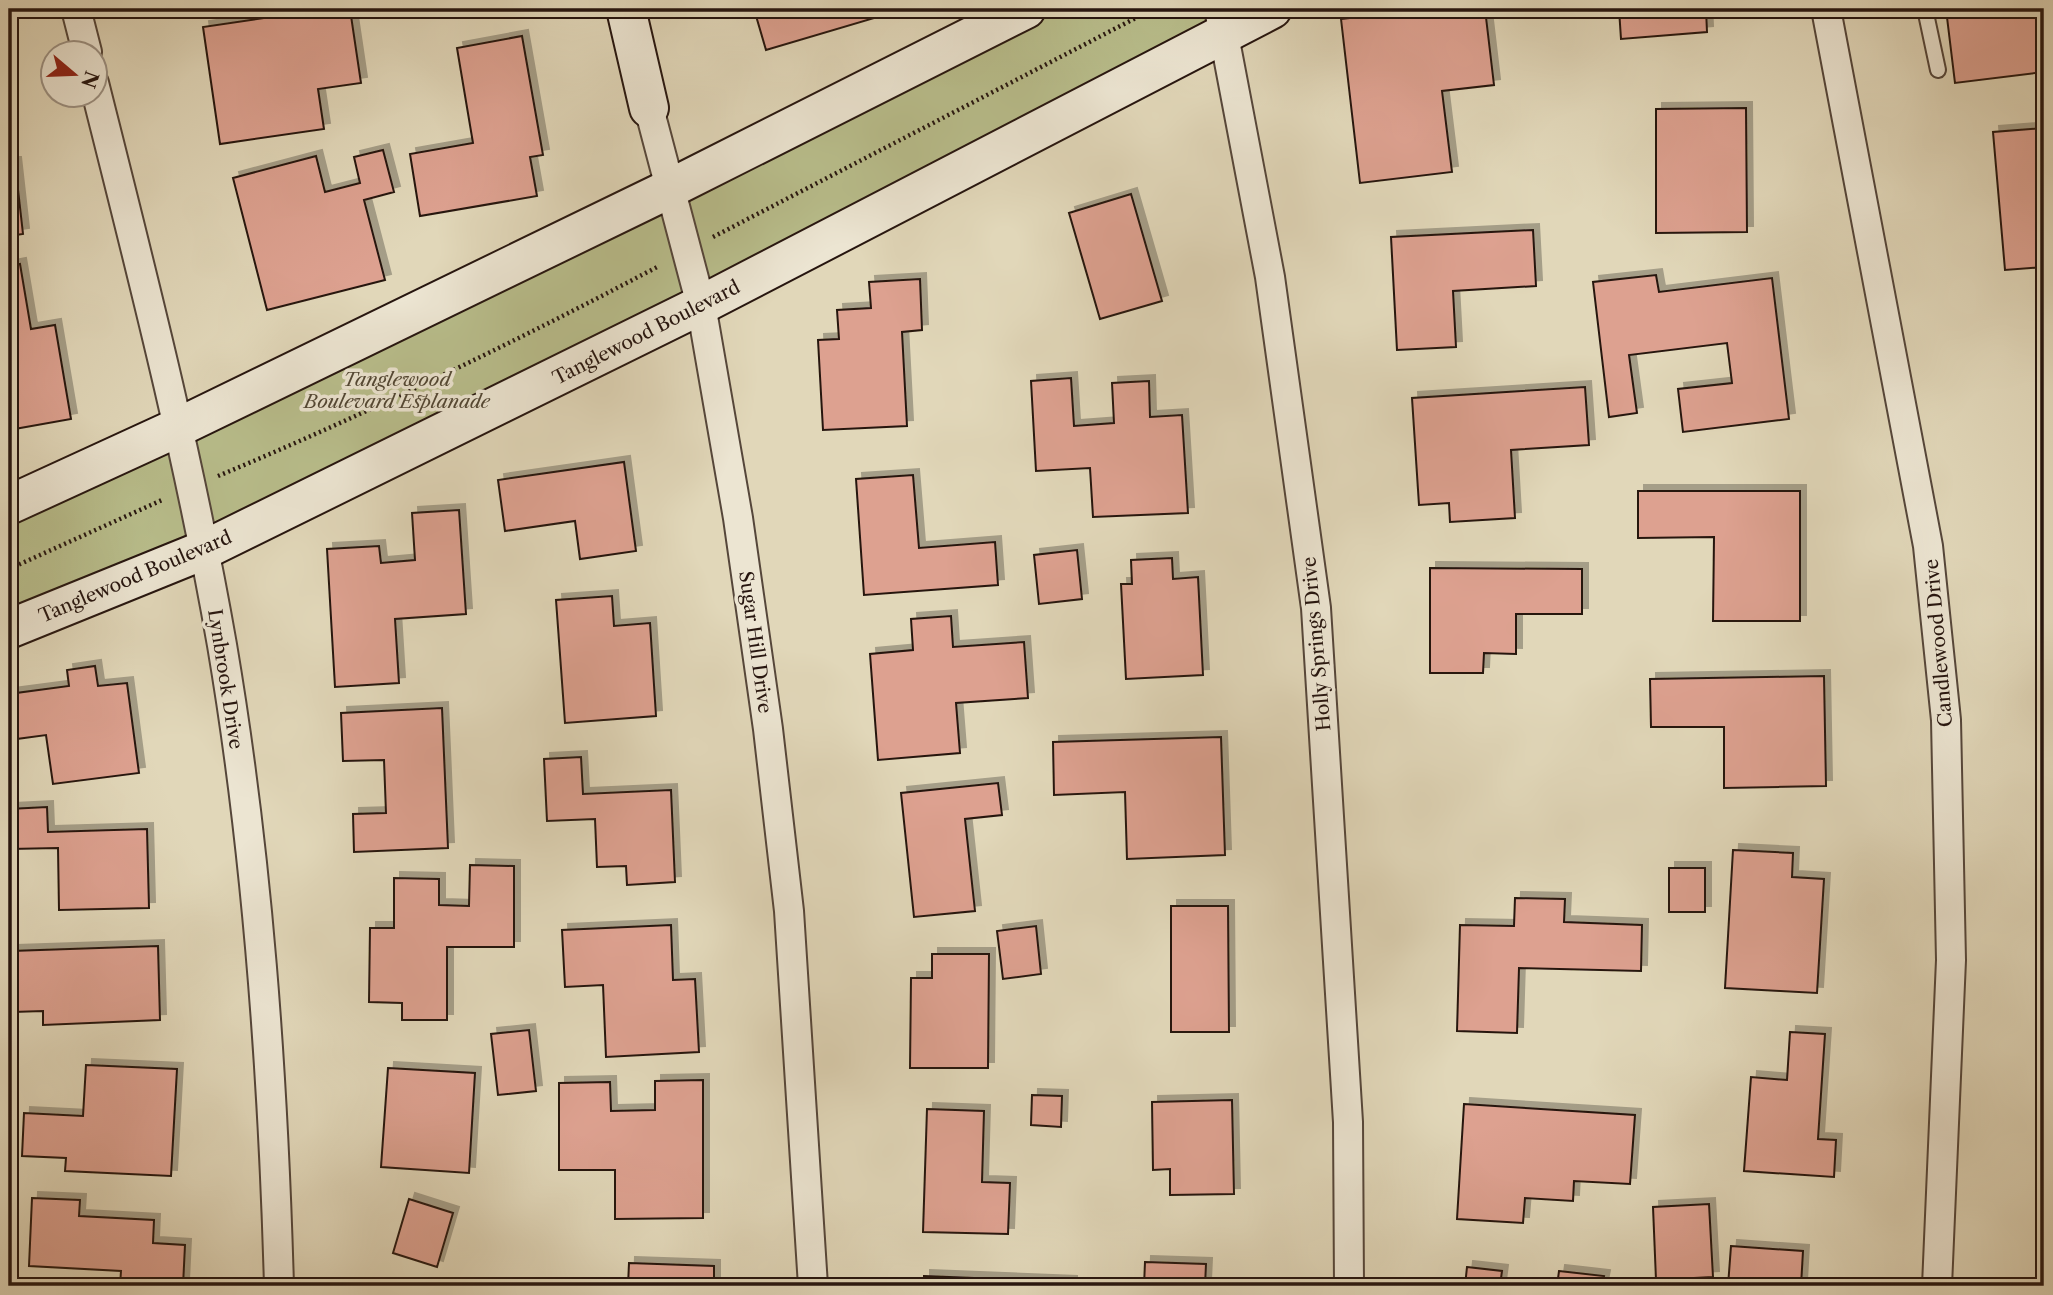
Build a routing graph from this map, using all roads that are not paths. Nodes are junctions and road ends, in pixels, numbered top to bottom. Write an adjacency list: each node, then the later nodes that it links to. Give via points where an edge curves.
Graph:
1 (76, 9): 8 (street)
2 (626, 9): 11 (street, Sugar Hill Drive)
3 (1026, 9): 12 (street)
4 (1272, 9): 7 (street, Tanglewood Boulevard)
5 (1826, 9): 21 (street, Candlewood Drive, via 1928,546 1946,720 1951,960)
6 (1925, 9): 9 (lane)
7 (1221, 21): 13 (street, Tanglewood Boulevard); 20 (street, Holly Springs Drive, via 1270,277 1316,608 1348,1122)
8 (83, 38)
9 (1938, 70)
10 (100, 108): 14 (street, Lynbrook Drive)
11 (649, 108): 12 (street, Sugar Hill Drive)
12 (669, 189): 13 (street, Sugar Hill Drive); 14 (street)
13 (701, 305): 16 (street, Tanglewood Boulevard); 19 (street, Sugar Hill Drive, via 738,518 789,911)
14 (179, 427): 15 (street); 16 (street, Lynbrook Drive)
15 (9, 505)
16 (204, 550): 17 (street, Tanglewood Boulevard); 18 (street, Lynbrook Drive, via 252,854 275,1115)
17 (9, 629)
18 (279, 1286)
19 (813, 1286)
20 (1349, 1286)
21 (1937, 1286)

